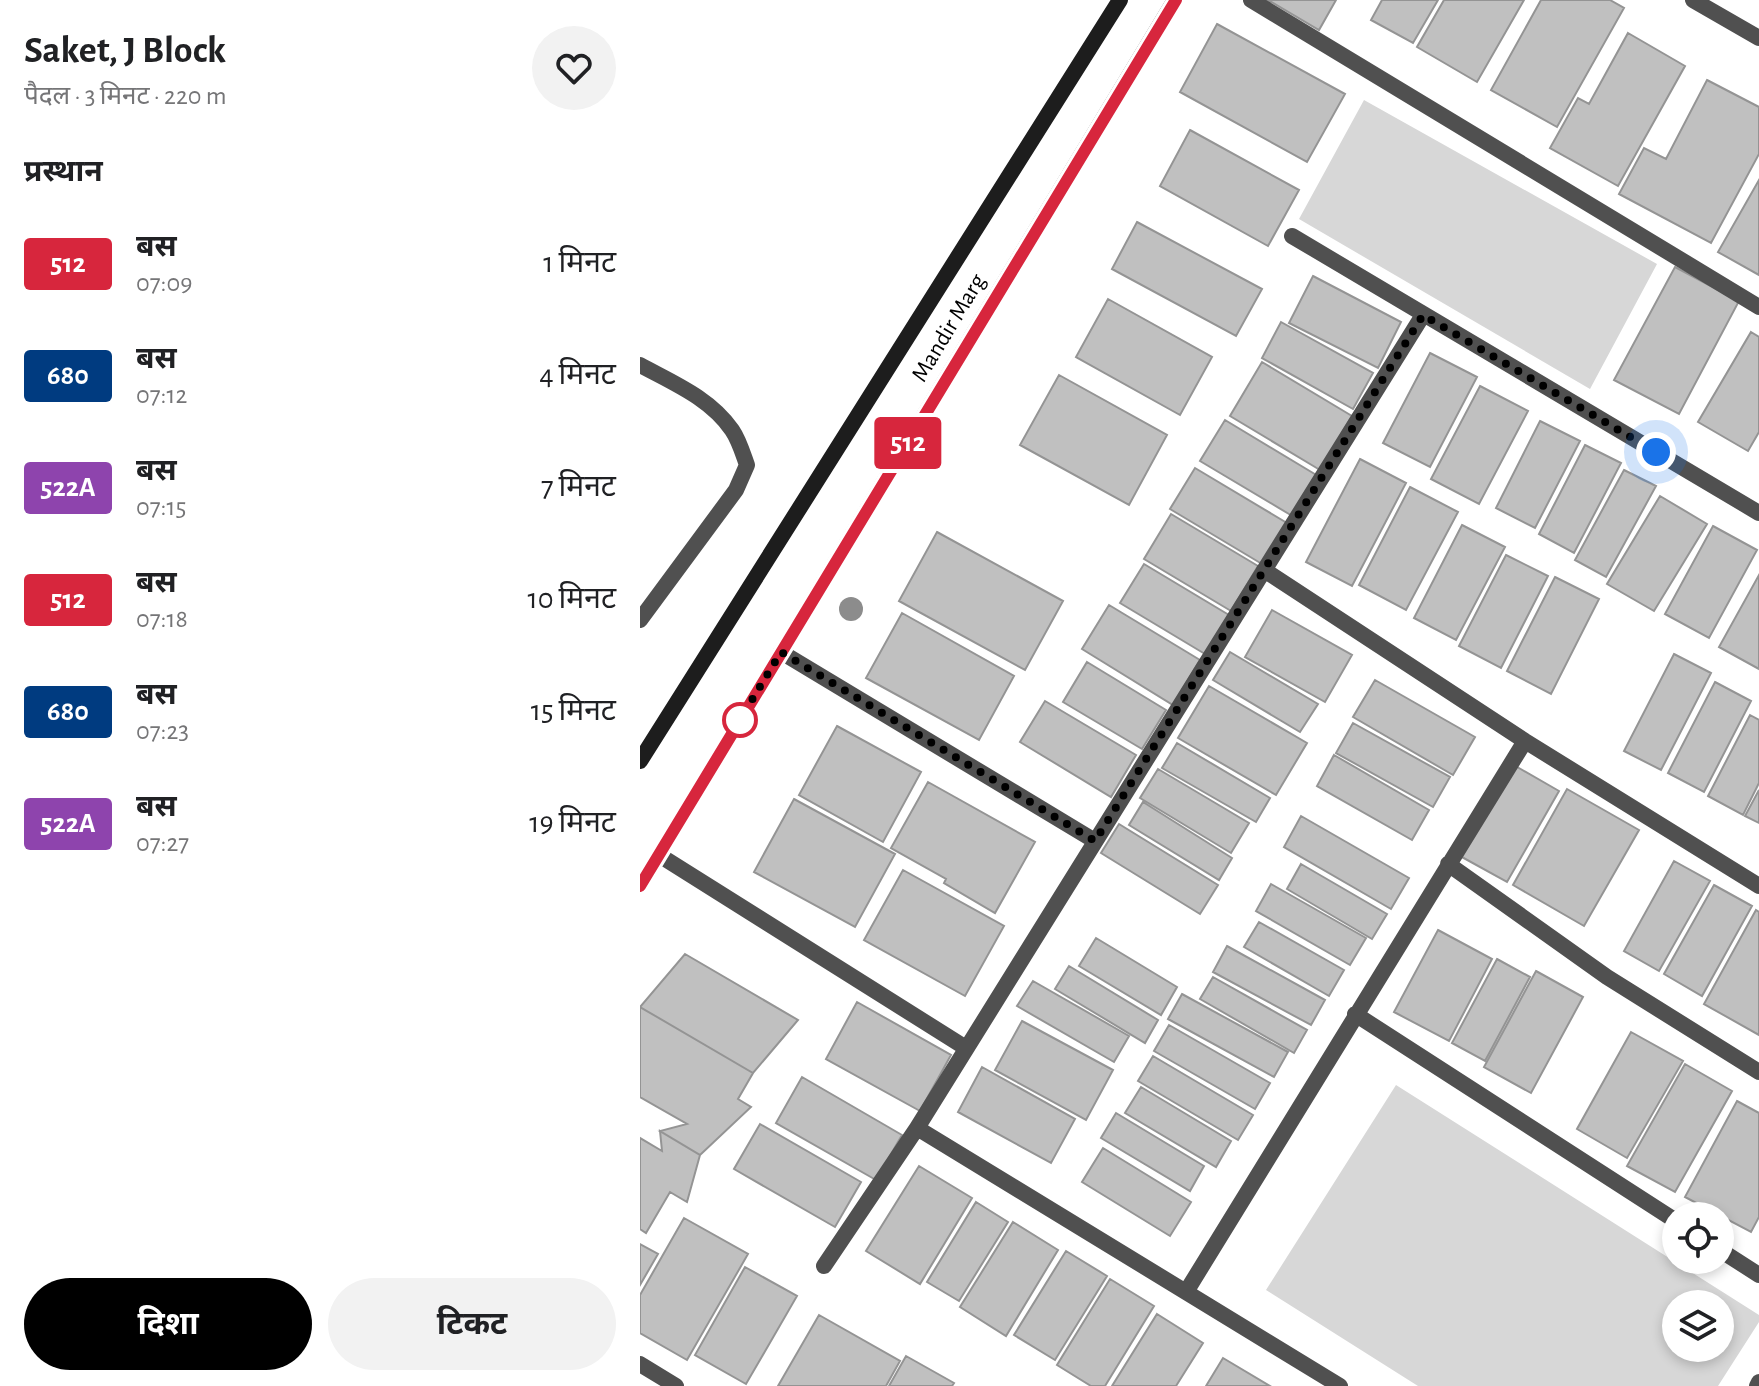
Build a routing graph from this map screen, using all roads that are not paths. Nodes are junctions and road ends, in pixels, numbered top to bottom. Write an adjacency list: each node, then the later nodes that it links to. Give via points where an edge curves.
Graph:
1 (1120, 0): 15 (main road, Mandir Marg)
2 (1175, 0): 13 (main road, Mandir Marg)
3 (1251, 0): 7 (street)
4 (1693, 0): 5 (street)
5 (1759, 38)
6 (1292, 236): 8 (street)
7 (1759, 307)
8 (1423, 315): 10 (street); 11 (street)
9 (640, 365): 12 (street, via 697,395 717,412 734,432 747,465 736,490)
10 (1759, 513)
11 (1264, 570): 14 (street); 16 (street)
12 (640, 620)
13 (781, 652): 16 (street); 17 (main road, Mandir Marg)
14 (1525, 741): 18 (street); 20 (street)
15 (640, 761)
16 (1095, 841): 22 (street)
17 (659, 855): 19 (main road, Mandir Marg); 22 (street)
18 (1448, 864): 21 (street); 23 (street, via 1607,977)
19 (640, 886)
20 (1759, 886)
21 (1355, 1014): 25 (street); 29 (street)
22 (966, 1048): 24 (street)
23 (1759, 1072)
24 (917, 1128): 27 (street); 29 (street)
25 (1662, 1212)
26 (1734, 1259): 28 (street)
27 (824, 1266)
28 (1759, 1275)
29 (1186, 1292): 32 (street)
30 (640, 1364): 31 (street)
31 (676, 1386)
32 (1340, 1386)

